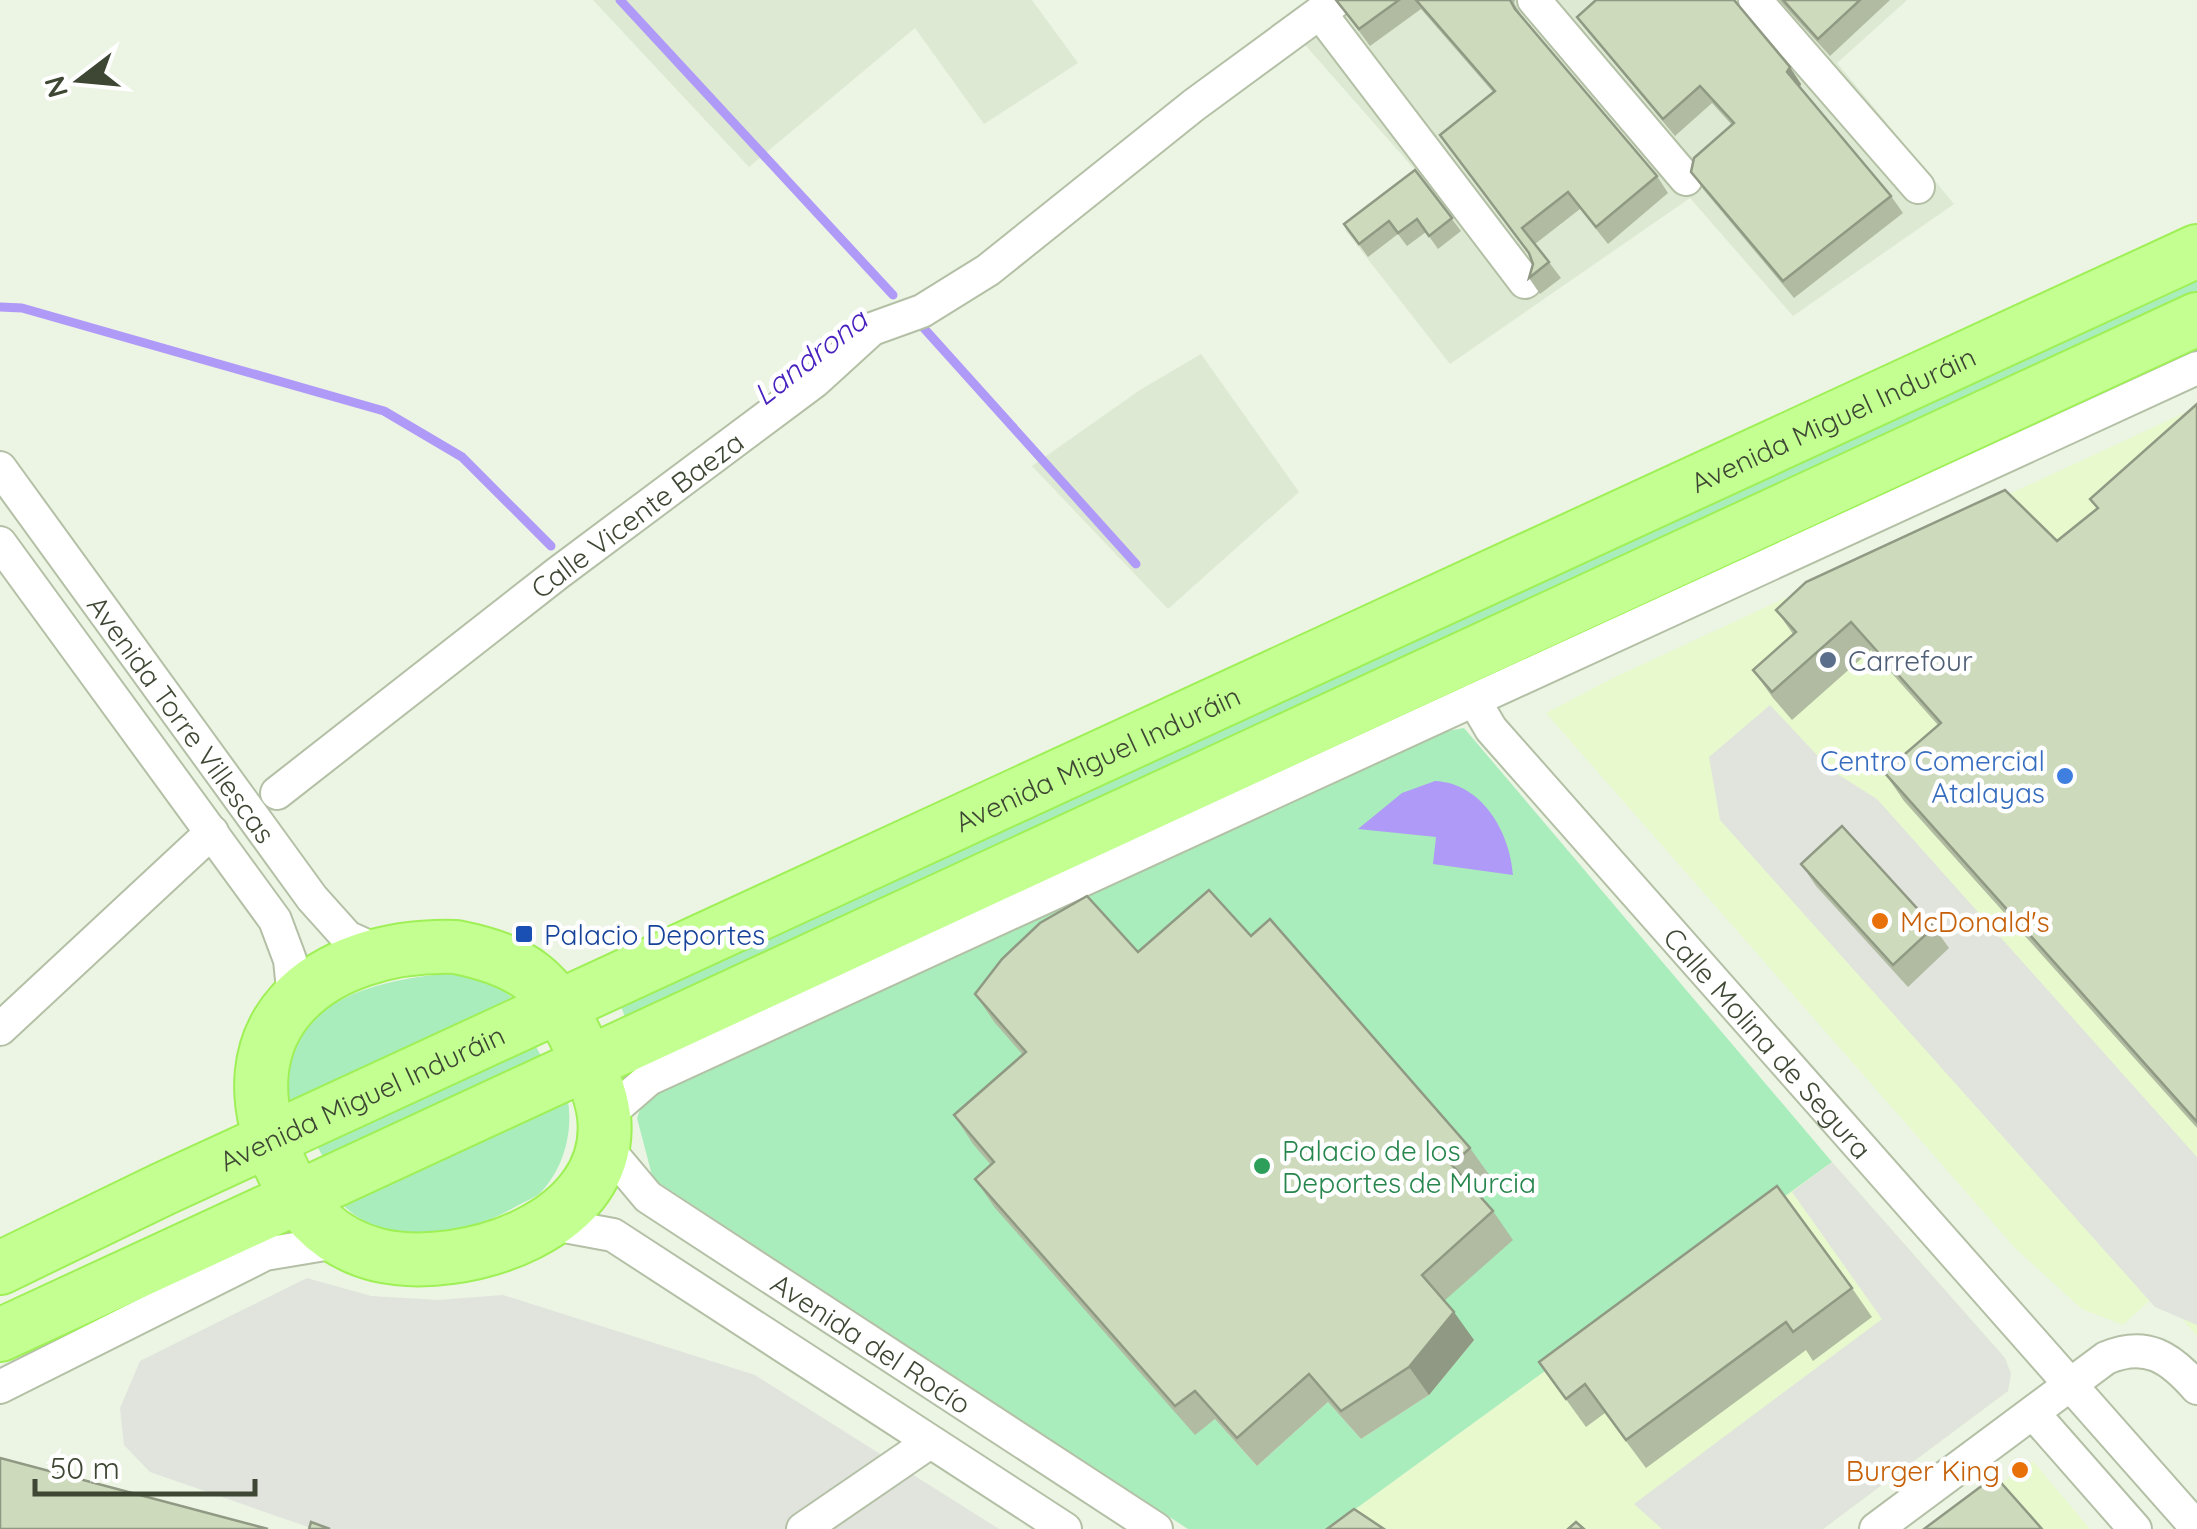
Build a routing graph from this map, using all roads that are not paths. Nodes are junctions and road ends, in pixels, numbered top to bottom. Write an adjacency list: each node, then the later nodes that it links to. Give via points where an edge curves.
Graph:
1 (1534, 0): 4 (street)
2 (1755, 0): 5 (street)
3 (1329, 6): 7 (street); 13 (street, Calle Vicente Baeza, via 988,270 922,311 872,328 815,381)
4 (1686, 179)
5 (1918, 187)
6 (2197, 251): 17 (main road, Avenida Miguel Induráin)
7 (1525, 282)
8 (2197, 319): 19 (main road)
9 (2197, 368): 12 (street)
10 (0, 468): 15 (street, Avenida Torre Villescas, via 312,898 346,937)
11 (0, 543): 14 (street, Avenida Torre Villescas)
12 (1474, 700): 20 (street, via 649,1080); 27 (street, Calle Molina de Segura, via 1491,730)
13 (278, 793)
14 (212, 832): 16 (street, Avenida Torre Villescas, via 280,930); 18 (street)
15 (382, 953): 16 (main road, via 338,969); 17 (main road, via 433,946 482,952 524,968)
16 (294, 999): 21 (main road, via 261,1055 258,1095)
17 (562, 1006): 19 (main road); 21 (main road, Avenida Miguel Induráin)
18 (0, 1029)
19 (586, 1061): 20 (main road); 22 (main road)
20 (603, 1129): 23 (main road, via 584,1184); 30 (street, Avenida del Rocío, via 648,1197)
21 (270, 1140): 22 (main road); 25 (main road, Avenida Miguel Induráin)
22 (296, 1196): 24 (main road); 26 (main road)
23 (548, 1223): 24 (main road, via 504,1246 436,1262); 32 (street, Avenida del Rocío, via 613,1234)
24 (343, 1242): 28 (street, via 264,1254)
25 (0, 1268)
26 (0, 1335)
27 (2068, 1384): 29 (street, via 2106,1358 2143,1349 2170,1360); 31 (street); 33 (street, Calle Molina de Segura)
28 (0, 1386)
29 (2197, 1388)
30 (956, 1397): 32 (street, via 923,1404 918,1424); 36 (street, Avenida del Rocío)
31 (2034, 1413): 37 (street); 38 (street)
32 (930, 1442): 34 (street); 35 (street, Avenida del Rocío)
33 (2197, 1528)
34 (803, 1529)
35 (1064, 1529)
36 (1156, 1529)
37 (1876, 1529)
38 (2135, 1529)

